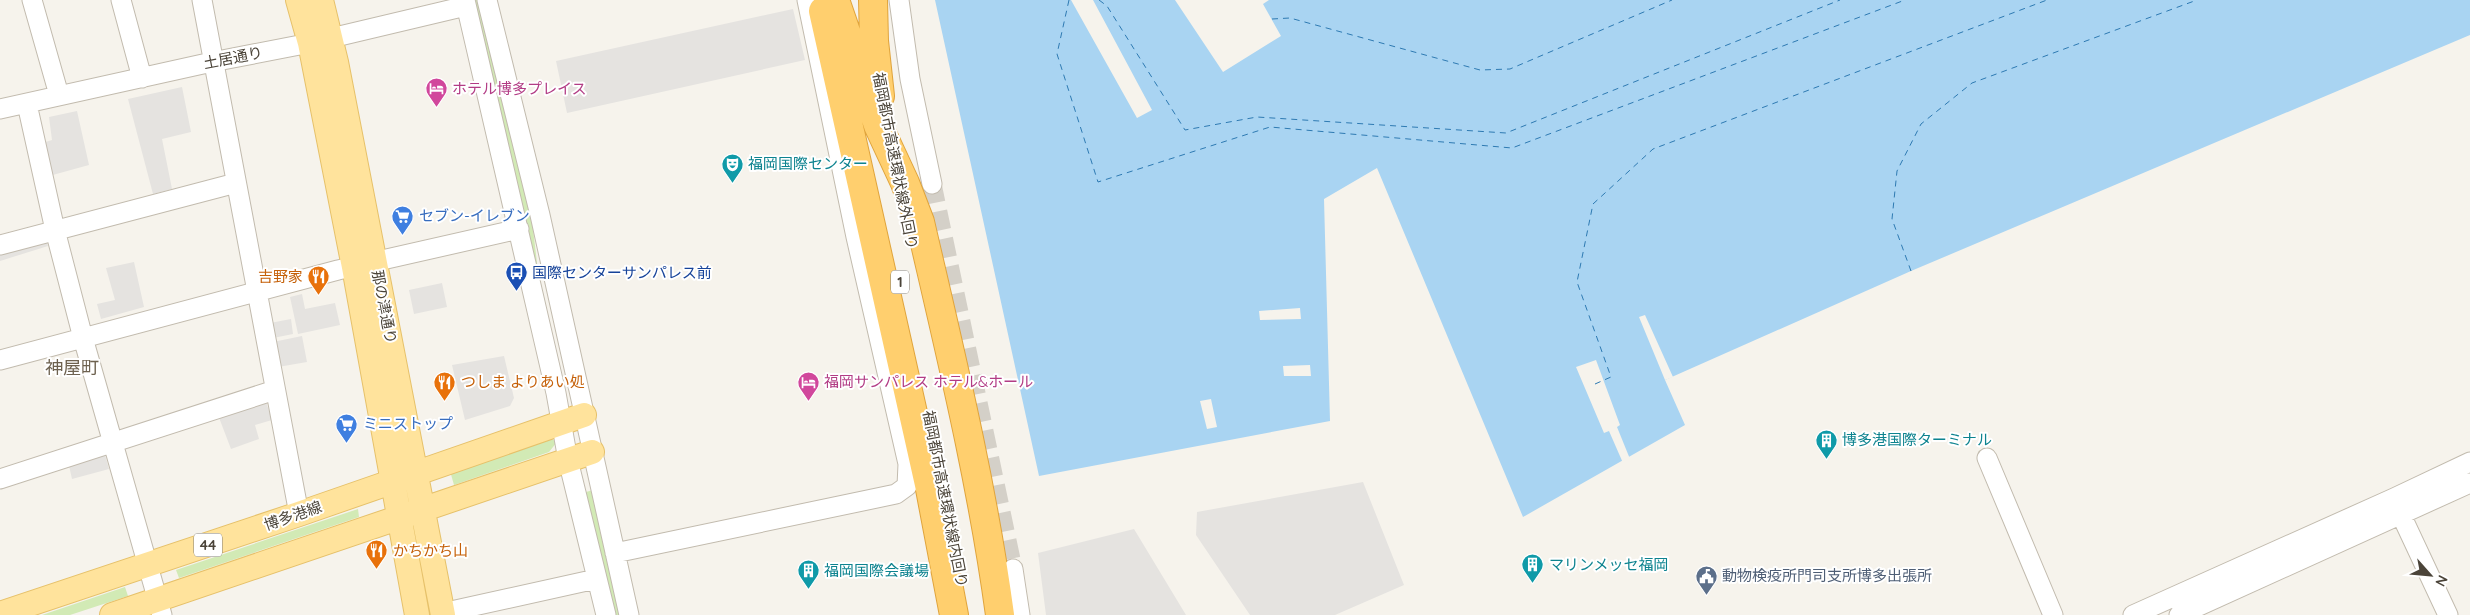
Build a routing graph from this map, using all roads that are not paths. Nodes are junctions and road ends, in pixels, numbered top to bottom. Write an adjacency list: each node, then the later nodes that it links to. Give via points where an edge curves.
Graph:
1 (32, 0): 17 (street)
2 (121, 0): 16 (street)
3 (202, 0): 15 (street)
4 (298, 0): 14 (main road, 那の津通り)
5 (321, 0): 14 (main road, 那の津通り)
6 (487, 0): 30 (street, via 540,215)
7 (807, 0): 45 (street, via 856,237 908,464 907,486 896,494)
8 (820, 0): 56 (highway, via 928,480)
9 (835, 0): 59 (highway, via 878,125 920,222 977,478)
10 (856, 0): 57 (highway, 福岡都市高速環状線内回り / 1, via 855,42 870,138 945,486)
11 (873, 0): 58 (highway, 福岡都市高速環状線外回り, via 878,83 892,163 962,482)
12 (899, 0): 21 (street, via 910,79)
13 (466, 3): 14 (street, 土居通り); 22 (street)
14 (320, 41): 15 (street, 土居通り); 25 (main road, 那の津通り)
15 (212, 62): 16 (street, 土居通り); 20 (street)
16 (142, 78): 17 (street, 土居通り)
17 (59, 95): 18 (street, 土居通り)
18 (28, 104): 19 (street, 土居通り); 23 (street)
19 (0, 109)
20 (236, 182): 23 (street); 26 (street)
21 (932, 184)
22 (519, 229): 25 (street); 31 (street)
23 (55, 230): 24 (street); 27 (street)
24 (0, 245)
25 (365, 264): 26 (street); 37 (main road, 那の津通り); 39 (main road, 那の津通り)
26 (257, 292): 27 (street); 29 (street)
27 (83, 338): 28 (street); 32 (street)
28 (0, 360)
29 (275, 390): 32 (street); 43 (street)
30 (584, 415): 31 (main road, 博多港線 / 44); 33 (street)
31 (561, 422): 35 (street); 37 (main road, 博多港線 / 44)
32 (113, 443): 38 (street); 46 (street)
33 (592, 452): 35 (main road, 44); 45 (street)
34 (1987, 458): 61 (street)
35 (568, 460): 42 (main road, 44); 48 (street)
36 (2470, 462): 41 (street)
37 (416, 473): 39 (main road, 博多港線 / 44); 42 (main road, 那の津通り)
38 (0, 479)
39 (393, 481): 43 (main road, 博多港線 / 44); 44 (main road, 那の津通り)
40 (2470, 483): 41 (street)
41 (2398, 507): 62 (street); 63 (street); 64 (street)
42 (422, 509): 44 (main road, 44); 51 (main road, 那の津通り)
43 (299, 514): 46 (main road, 博多港線 / 44)
44 (399, 517): 49 (main road, 44); 53 (main road, 那の津通り)
45 (615, 553): 55 (street)
46 (147, 565): 49 (street); 50 (main road, 博多港線 / 44)
47 (1013, 569): 60 (street)
48 (596, 579): 51 (street); 54 (street)
49 (160, 607): 52 (main road, 44)
50 (0, 614)
51 (442, 614)
52 (112, 615)
53 (417, 615)
54 (606, 615)
55 (629, 615)
56 (954, 615)
57 (966, 615)
58 (985, 615)
59 (1000, 615)
60 (1020, 615)
61 (2053, 615)
62 (2133, 615)
63 (2179, 615)
64 (2448, 615)

